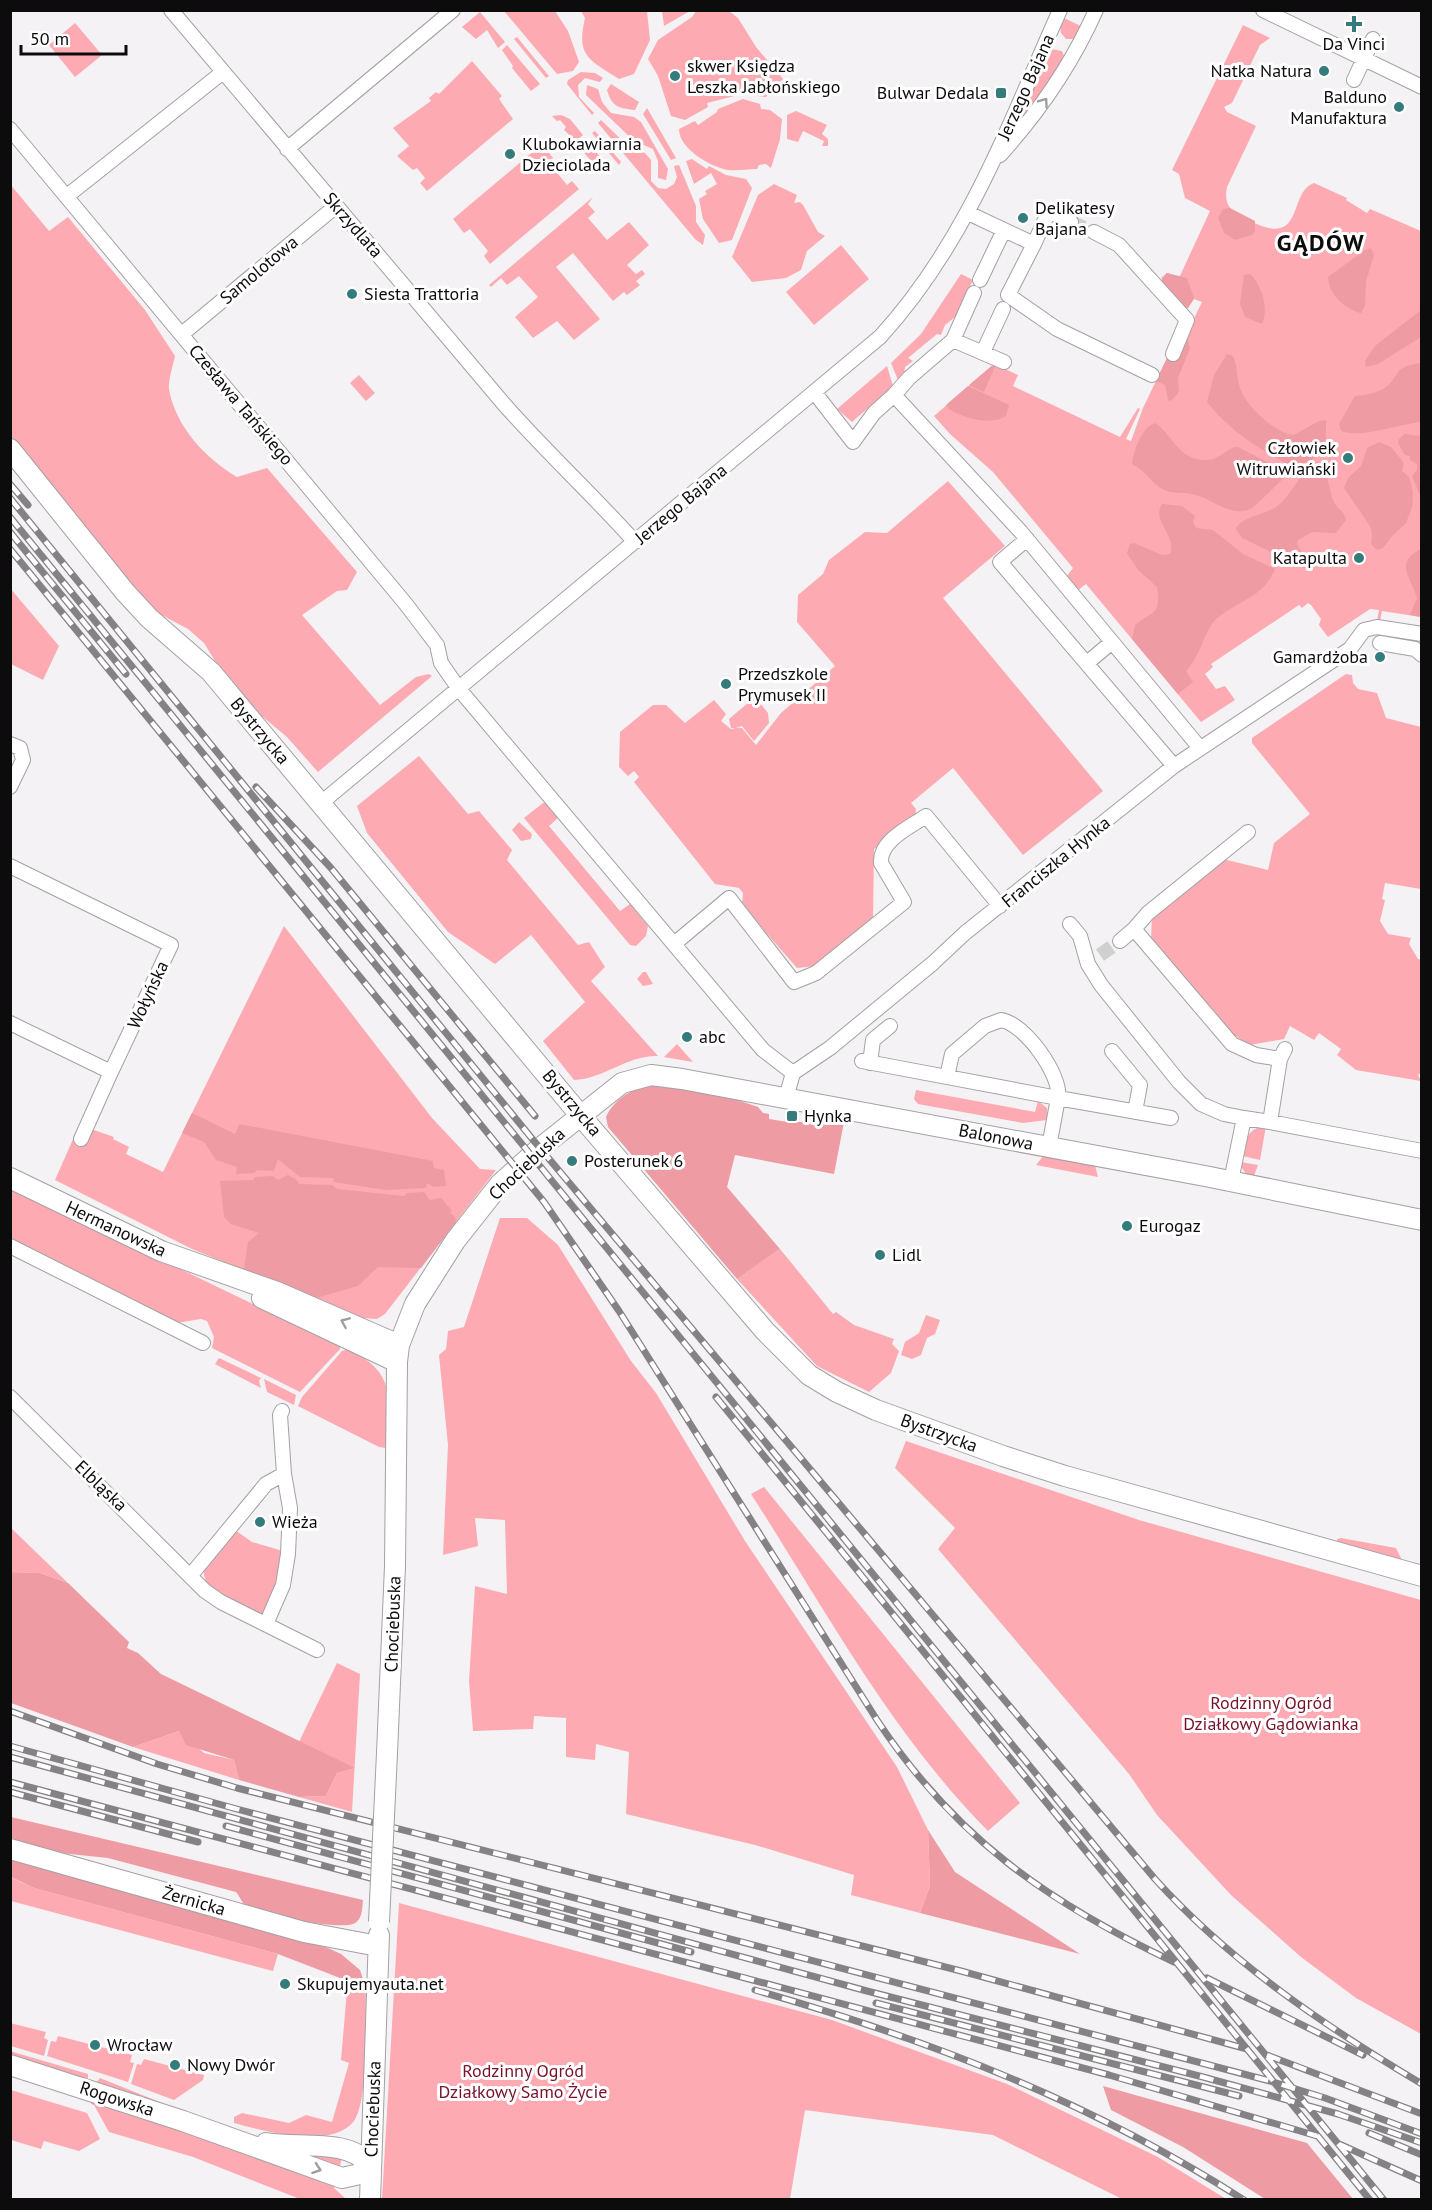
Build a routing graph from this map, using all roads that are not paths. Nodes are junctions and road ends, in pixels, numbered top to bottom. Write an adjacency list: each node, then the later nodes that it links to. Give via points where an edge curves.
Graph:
1 (171, 10): 8 (street, Skrzydlata)
2 (453, 10): 12 (street)
3 (1060, 10): 13 (street, Jerzego Bajana)
4 (1096, 10): 13 (street, Jerzego Bajana, one-way to 4, via 1063,75)
5 (1263, 10): 7 (street)
6 (1373, 39): 7 (street)
7 (1364, 58): 9 (street); 10 (street)
8 (223, 72): 12 (street, Skrzydlata); 14 (street)
9 (1354, 80)
10 (1422, 87)
11 (10, 129): 14 (street, Czesława Tańskiego)
12 (287, 148): 15 (street, Skrzydlata)
13 (993, 163): 16 (street, Jerzego Bajana)
14 (67, 196): 22 (street, Czesława Tańskiego)
15 (336, 206): 22 (street, Samolotowa); 32 (street, Skrzydlata, via 542,447)
16 (968, 213): 18 (street); 28 (street, Jerzego Bajana, via 941,261 906,309 873,344)
17 (1071, 222): 20 (street, via 1049,211)
18 (1004, 230): 20 (street); 23 (street)
19 (1094, 232): 25 (street, via 1119,245 1187,320)
20 (1034, 244): 27 (street, via 1008,295 1057,329)
21 (1003, 309): 24 (street)
22 (182, 334): 40 (street, Czesława Tańskiego, via 405,603 437,645 441,663)
23 (953, 340): 24 (street); 29 (street)
24 (983, 352): 26 (street)
25 (1173, 354)
26 (1004, 362)
27 (1152, 375)
28 (815, 393): 29 (street, via 853,442 874,413); 32 (street, Jerzego Bajana)
29 (894, 395): 31 (street)
30 (10, 449): 45 (street, Bystrzycka, via 125,592 211,672)
31 (1027, 539): 35 (street); 39 (street, via 1000,562)
32 (635, 542): 40 (street, Jerzego Bajana)
33 (1398, 630): 34 (street); 37 (street); 42 (street, Franciszka Hynka, via 1370,627 1350,649)
34 (1422, 634)
35 (1112, 642): 39 (street); 42 (street)
36 (1380, 643): 37 (street)
37 (1396, 645): 38 (street, via 1415,649)
38 (1422, 655)
39 (1088, 663): 43 (street)
40 (459, 689): 45 (street, Jerzego Bajana); 52 (street, Czesława Tańskiego)
41 (15, 746): 44 (street, via 23,760)
42 (1200, 748): 43 (street, Franciszka Hynka)
43 (1174, 766): 48 (street, Franciszka Hynka)
44 (10, 787)
45 (321, 803): 64 (street, Bystrzycka)
46 (1248, 832): 50 (street, via 1148,913)
47 (10, 867): 58 (street, Wołyńska, via 171,945)
48 (1000, 906): 52 (street, via 926,816 886,845 880,856 904,902 816,973 794,982 729,898); 59 (street, Franciszka Hynka, via 830,1048)
49 (1070, 924): 54 (street, via 1080,936)
50 (1134, 929): 51 (street); 67 (street, via 1232,1044 1256,1055 1283,1054)
51 (1120, 941)
52 (674, 944): 59 (street, Czesława Tańskiego, via 763,1050)
53 (1100, 956): 54 (street)
54 (1089, 964): 66 (street, via 1121,1011 1192,1096 1212,1110)
55 (10, 1023): 58 (street)
56 (890, 1026): 60 (street, via 873,1040 866,1062)
57 (1112, 1051): 63 (street, via 1140,1085)
58 (111, 1072): 68 (street)
59 (794, 1073): 61 (street)
60 (947, 1077): 62 (street); 62 (street, via 952,1054 990,1023 1007,1021 1048,1063 1055,1075)
61 (786, 1098): 64 (street, Balonowa, via 651,1075 622,1083); 69 (street, Balonowa)
62 (1058, 1098): 63 (street); 69 (street)
63 (1135, 1112): 65 (street)
64 (580, 1115): 76 (street, Chociebuska, via 517,1167 455,1240 415,1304); 81 (street, Bystrzycka, via 787,1355 829,1389 900,1419 1065,1476)
65 (1171, 1118)
66 (1244, 1118): 67 (street); 72 (street)
67 (1270, 1122): 70 (street)
68 (81, 1139)
69 (1049, 1147): 72 (street, Balonowa)
70 (1422, 1151)
71 (10, 1178): 76 (street, Hermanowska, via 143,1242 224,1275 273,1305)
72 (1231, 1181): 73 (street, Balonowa)
73 (1422, 1220)
74 (10, 1246): 75 (street)
75 (203, 1343)
76 (398, 1354): 85 (street, Chociebuska, bridge, via 395,1566)
77 (10, 1397): 80 (street, Elbląska)
78 (282, 1411): 79 (street)
79 (284, 1474): 80 (street, via 266,1484); 82 (street, via 290,1508 288,1554 283,1585)
80 (191, 1575): 82 (street, Elbląska, via 205,1591)
81 (1422, 1576)
82 (266, 1624): 83 (street, Elbląska)
83 (317, 1650)
84 (10, 1849): 85 (street, Żernicka, via 304,1932)
85 (378, 1946): 87 (street, Chociebuska)
86 (10, 2065): 88 (street, Rogowska)
87 (373, 2104): 89 (street, via 362,2129 351,2142); 90 (street, Chociebuska)
88 (223, 2134): 89 (street, Rogowska, via 273,2144); 91 (street, Rogowska, one-way to 91)
89 (337, 2147): 90 (street, Rogowska, via 361,2156)
90 (371, 2166): 91 (street, via 360,2175); 93 (street, Chociebuska)
91 (342, 2178): 92 (street)
92 (359, 2199)
93 (370, 2199)

